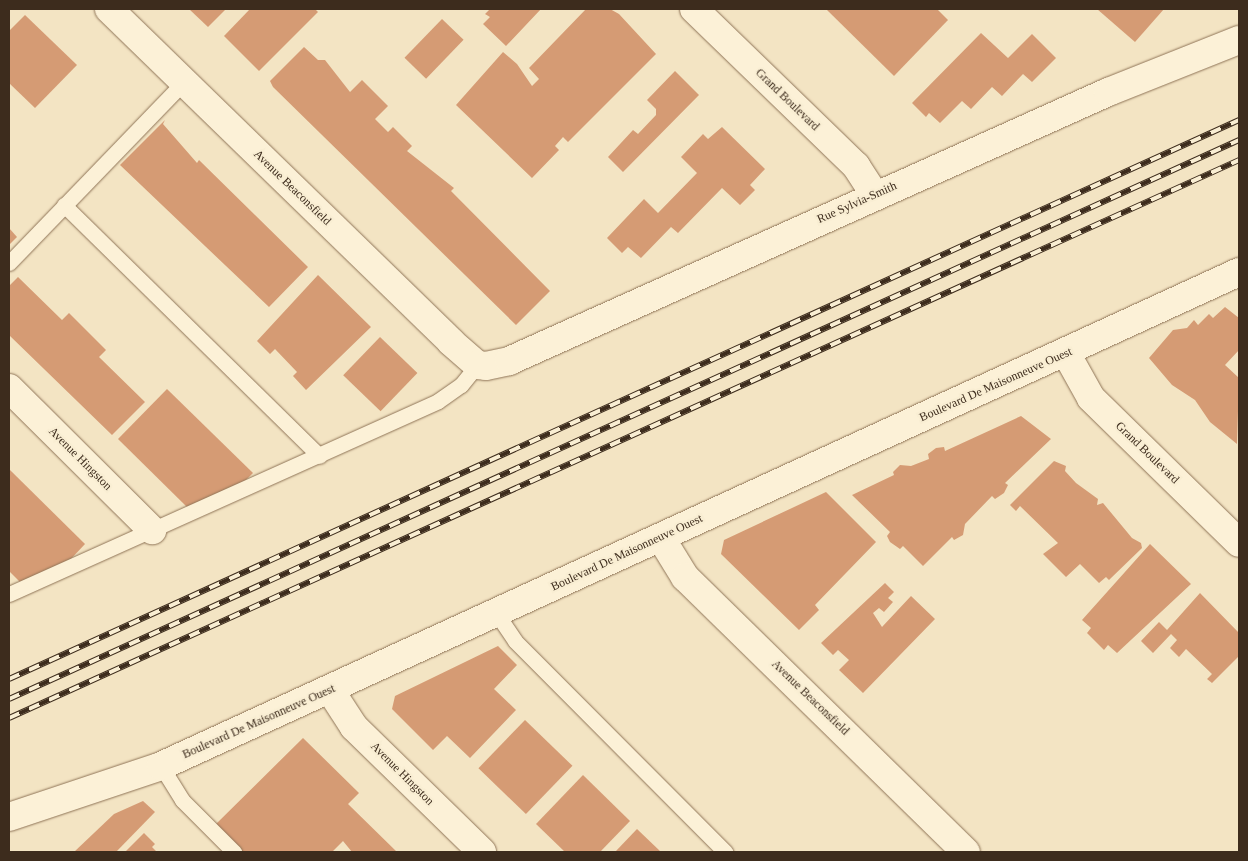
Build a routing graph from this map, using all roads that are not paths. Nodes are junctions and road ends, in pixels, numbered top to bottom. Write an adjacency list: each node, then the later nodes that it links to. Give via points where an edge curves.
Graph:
1 (109, 9): 4 (street, Avenue Beaconsfield)
2 (694, 9): 5 (street, Grand Boulevard, via 856,166)
3 (1239, 40): 5 (street, Rue Sylvia-Smith, via 1108,92)
4 (184, 82): 6 (lane); 10 (street, Avenue Beaconsfield)
5 (875, 195): 10 (street, Rue Sylvia-Smith, via 509,361)
6 (64, 205): 7 (lane); 12 (lane)
7 (9, 263)
8 (1239, 272): 9 (street, Boulevard De Maisonneuve Ouest)
9 (1066, 353): 14 (street, Boulevard De Maisonneuve Ouest); 15 (street, Grand Boulevard, via 1091,398)
10 (476, 365): 12 (lane, via 451,394)
11 (9, 388): 13 (street, Avenue Hingston)
12 (319, 456): 13 (lane)
13 (152, 530): 16 (lane)
14 (661, 538): 17 (street, Boulevard De Maisonneuve Ouest); 24 (street, Avenue Beaconsfield, via 685,577)
15 (1239, 543)
16 (9, 594)
17 (497, 614): 18 (street, Boulevard De Maisonneuve Ouest); 23 (lane, via 516,641)
18 (330, 690): 19 (street, Boulevard De Maisonneuve Ouest); 22 (street, Avenue Hingston, via 354,727)
19 (161, 766): 20 (street, Boulevard De Maisonneuve Ouest); 21 (lane, via 182,800)
20 (9, 817)
21 (234, 852)
22 (482, 852)
23 (725, 852)
24 (966, 852)

